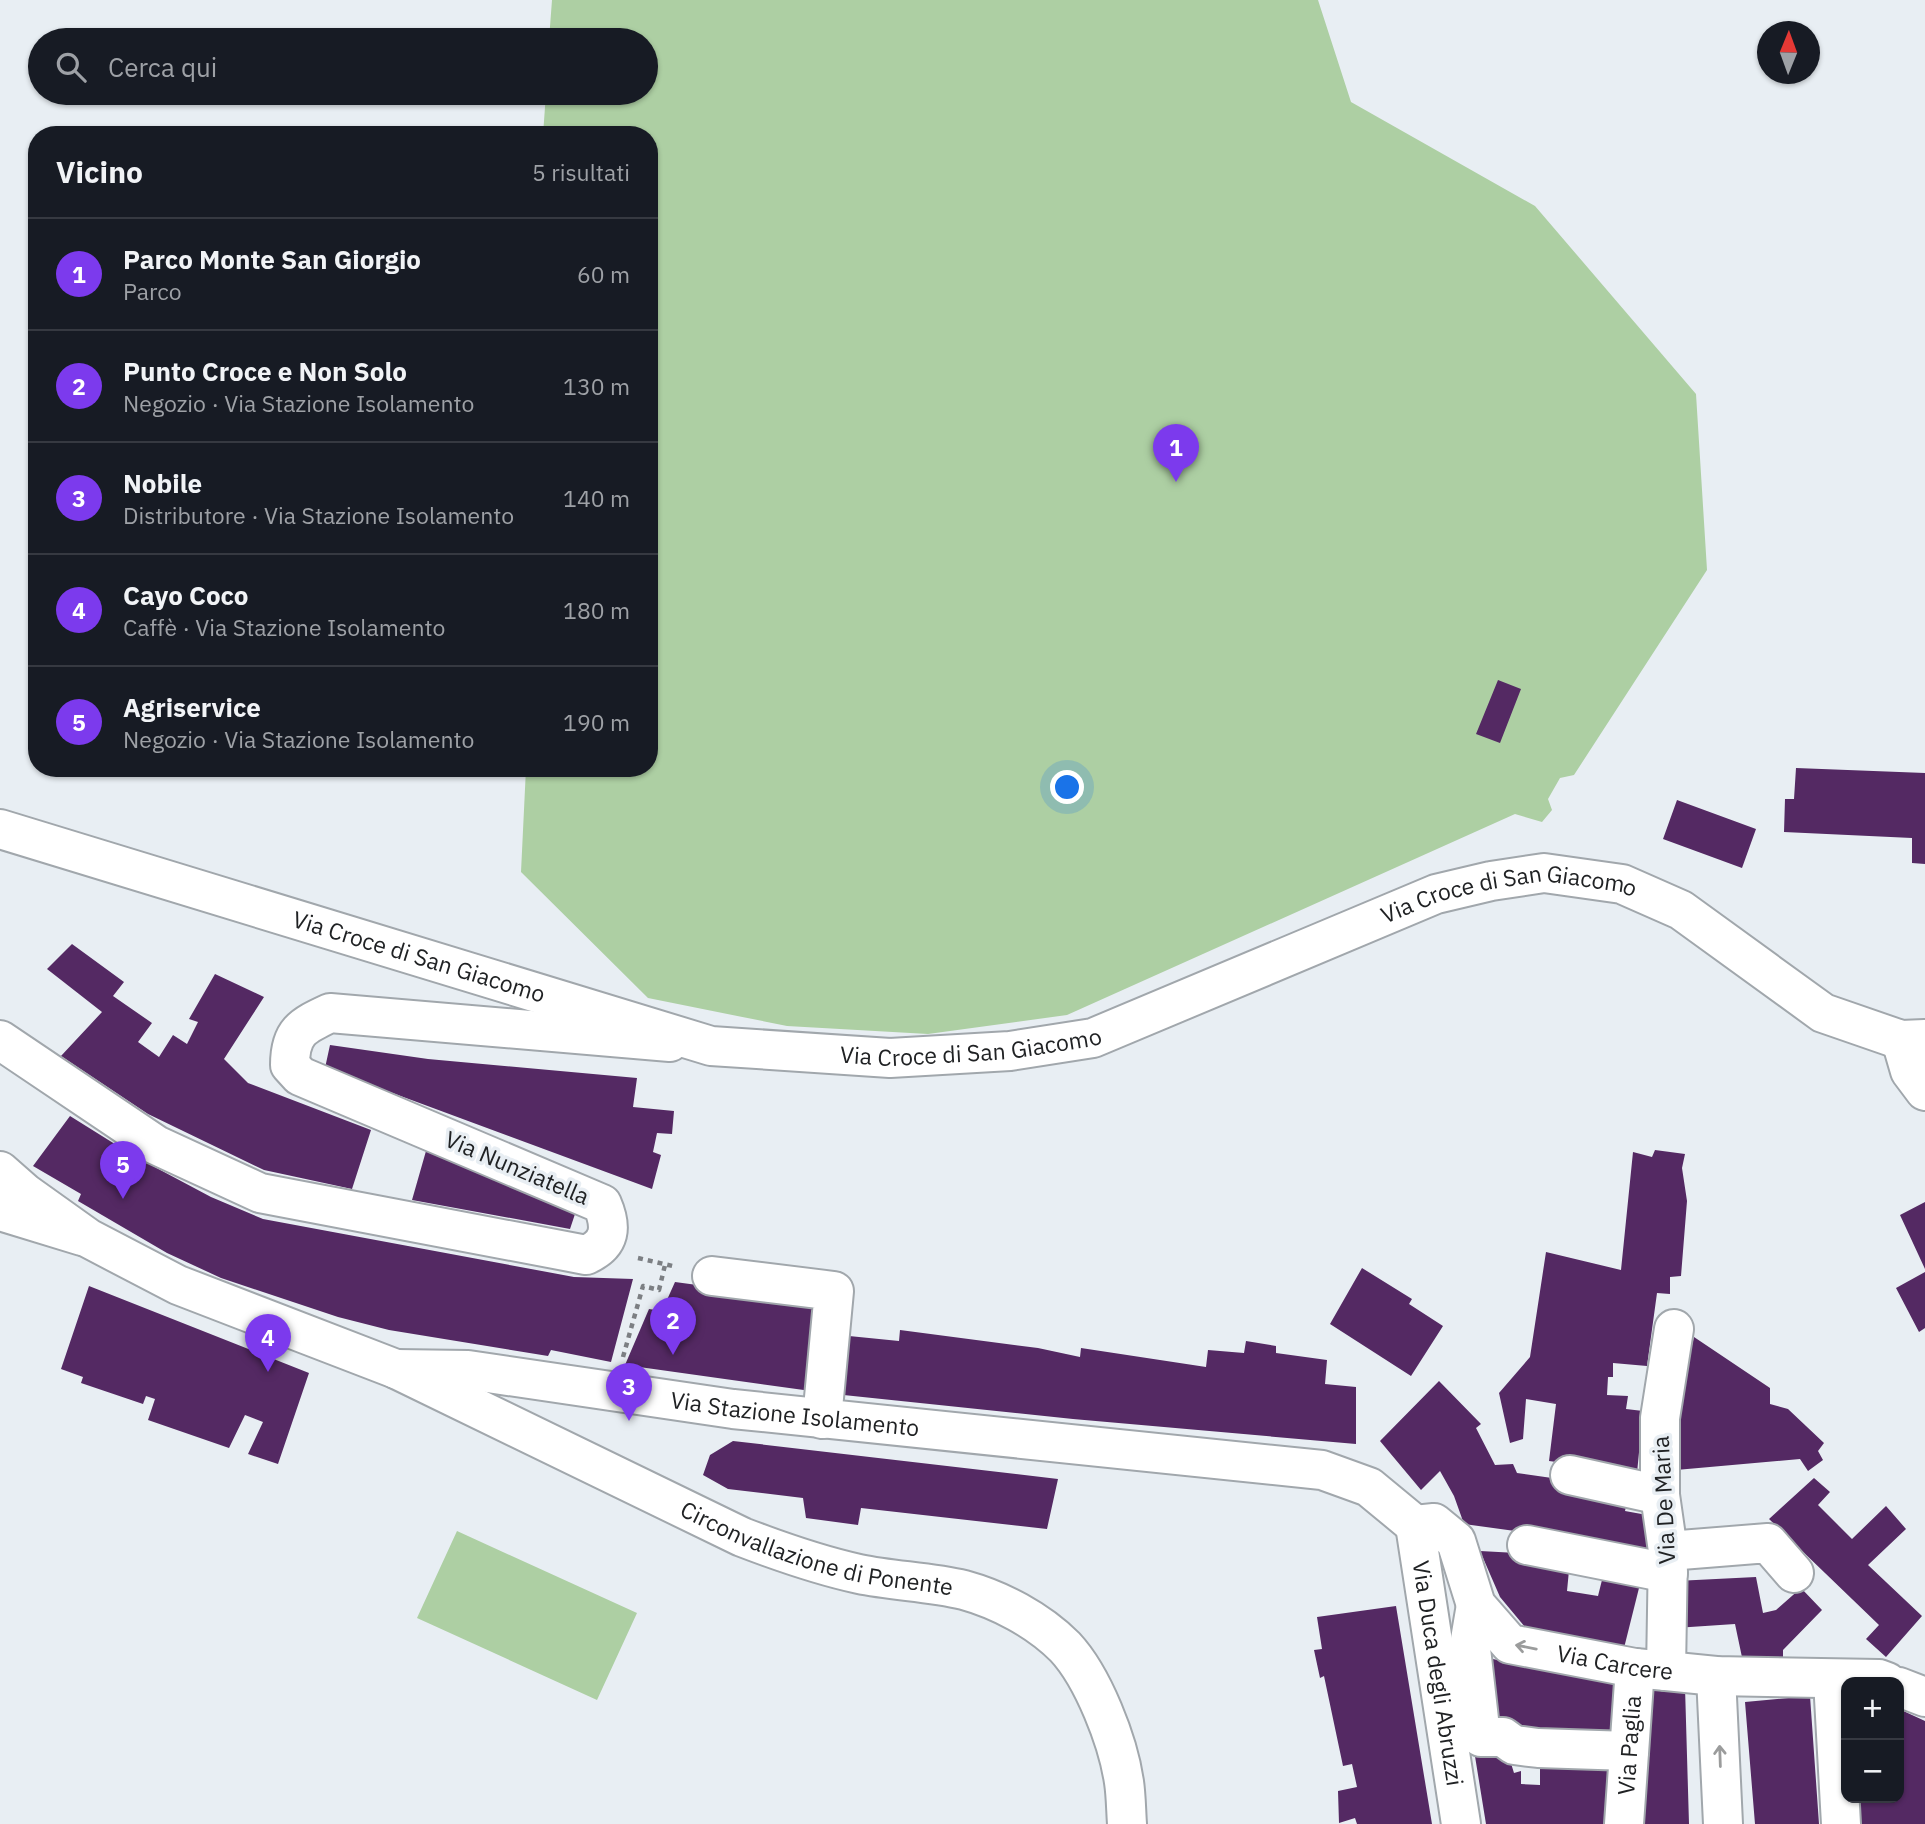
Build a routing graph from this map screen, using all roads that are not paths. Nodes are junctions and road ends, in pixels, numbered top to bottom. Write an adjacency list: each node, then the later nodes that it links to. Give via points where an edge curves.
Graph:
1 (0, 829): 4 (street, Via Croce di San Giacomo)
2 (0, 1040): 4 (street, Via Nunziatella, via 156,1145 260,1193 586,1255 600,1249 606,1237 609,1220 602,1204 300,1076 290,1065 290,1045 306,1024 330,1013)
3 (1913, 1040): 4 (street, Via Croce di San Giacomo, via 1823,1013 1681,911 1622,884 1544,873 1436,894 1093,1038 1010,1051 890,1058); 5 (street, via 1910,1071)
4 (711, 1045)
5 (1925, 1091)
6 (0, 1171): 8 (street, Via Stazione Isolamento)
7 (0, 1211): 8 (street)
8 (88, 1238): 11 (street, Via Stazione Isolamento, via 178,1285)
9 (712, 1276): 12 (street, via 834,1291)
10 (1674, 1329): 14 (street, Via De Maria, via 1660,1418)
11 (396, 1369): 12 (street, Via Stazione Isolamento, via 468,1370); 27 (street, Circonvallazione di Ponente, via 742,1537 837,1569 964,1591 1013,1609 1038,1624 1066,1648 1110,1725 1124,1781)
12 (822, 1419): 15 (street, Via Stazione Isolamento, via 1322,1470 1369,1486)
13 (1570, 1475): 14 (street)
14 (1660, 1495): 17 (street, Via De Maria)
15 (1415, 1525): 19 (street, Via Carcere, via 1434,1523 1456,1541); 28 (street, Via Duca degli Abruzzi)
16 (1527, 1545): 17 (street)
17 (1668, 1562): 18 (street, via 1768,1543); 20 (street, Via De Maria)
18 (1794, 1573)
19 (1476, 1605): 20 (street, Via Carcere, one-way to 19, via 1510,1644); 26 (street, via 1469,1640 1481,1737 1503,1737 1514,1745 1538,1748)
20 (1651, 1670): 21 (street, Via Carcere); 26 (street, Via Paglia)
21 (1716, 1676): 22 (street, Via Carcere); 30 (street, one-way to 21)
22 (1833, 1680): 23 (street, Via Carcere); 31 (street)
23 (1841, 1680)
24 (1904, 1689): 25 (street)
25 (1925, 1696)
26 (1629, 1751): 29 (street, Via Paglia)
27 (1127, 1824)
28 (1461, 1824)
29 (1624, 1824)
30 (1723, 1824)
31 (1841, 1824)

